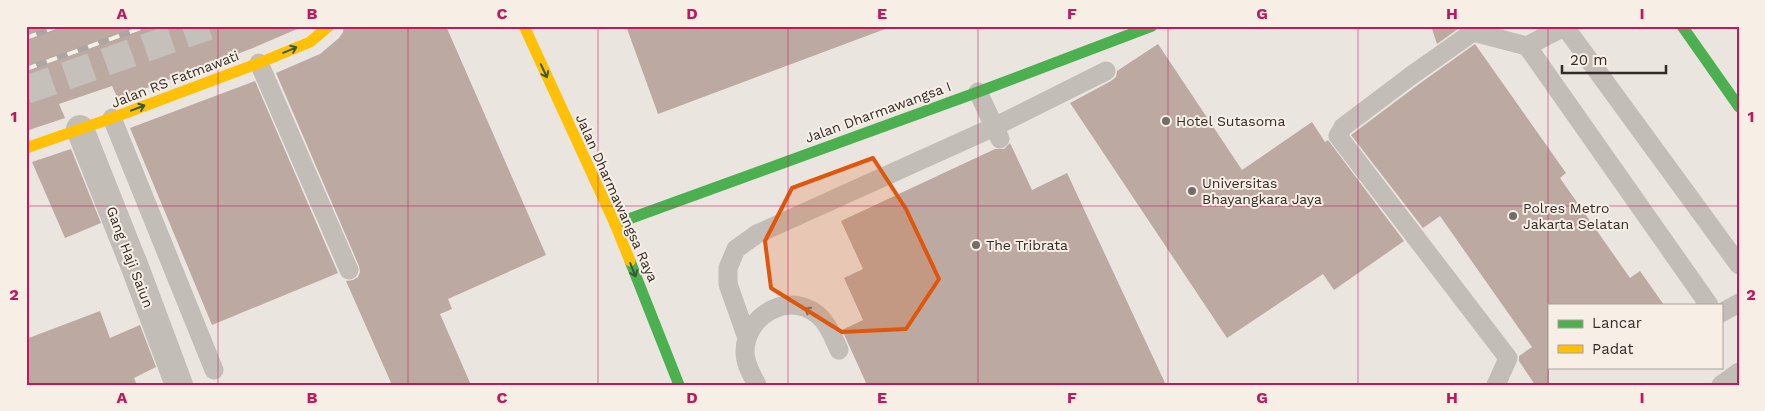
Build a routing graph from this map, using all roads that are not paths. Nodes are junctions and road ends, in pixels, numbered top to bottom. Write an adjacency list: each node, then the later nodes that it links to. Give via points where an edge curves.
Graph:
1 (329, 26): 7 (street, Jalan RS Fatmawati, one-way to 1, via 310,42)
2 (524, 26): 15 (street, Jalan Dharmawangsa Raya, one-way to 15)
3 (1152, 26): 9 (street, Jalan Dharmawangsa I)
4 (1682, 26): 10 (street)
5 (1565, 27): 6 (lane); 16 (lane)
6 (1527, 46): 18 (lane); 26 (lane, via 1473,32 1343,127 1338,136 1508,358)
7 (259, 63): 11 (street, Jalan RS Fatmawati, one-way to 7); 17 (lane)
8 (1106, 71): 13 (lane)
9 (978, 92): 13 (lane); 15 (street, Jalan Dharmawangsa I)
10 (1739, 107)
11 (112, 118): 12 (street, Jalan RS Fatmawati); 21 (lane)
12 (80, 129): 14 (street, Jalan RS Fatmawati); 23 (street, Gang Haji Saiun)
13 (997, 133): 19 (lane, via 757,234 736,249 728,268 728,284)
14 (26, 148)
15 (615, 224): 24 (street, Jalan Dharmawangsa Raya, one-way to 24)
16 (1739, 265)
17 (348, 270)
18 (1708, 304)
19 (746, 338): 20 (lane, one-way to 19, via 822,318 794,305 764,313); 25 (lane, via 745,354)
20 (839, 350)
21 (214, 370)
22 (1739, 372): 27 (lane)
23 (179, 385)
24 (678, 385)
25 (757, 385)
26 (1496, 385)
27 (1721, 385)

